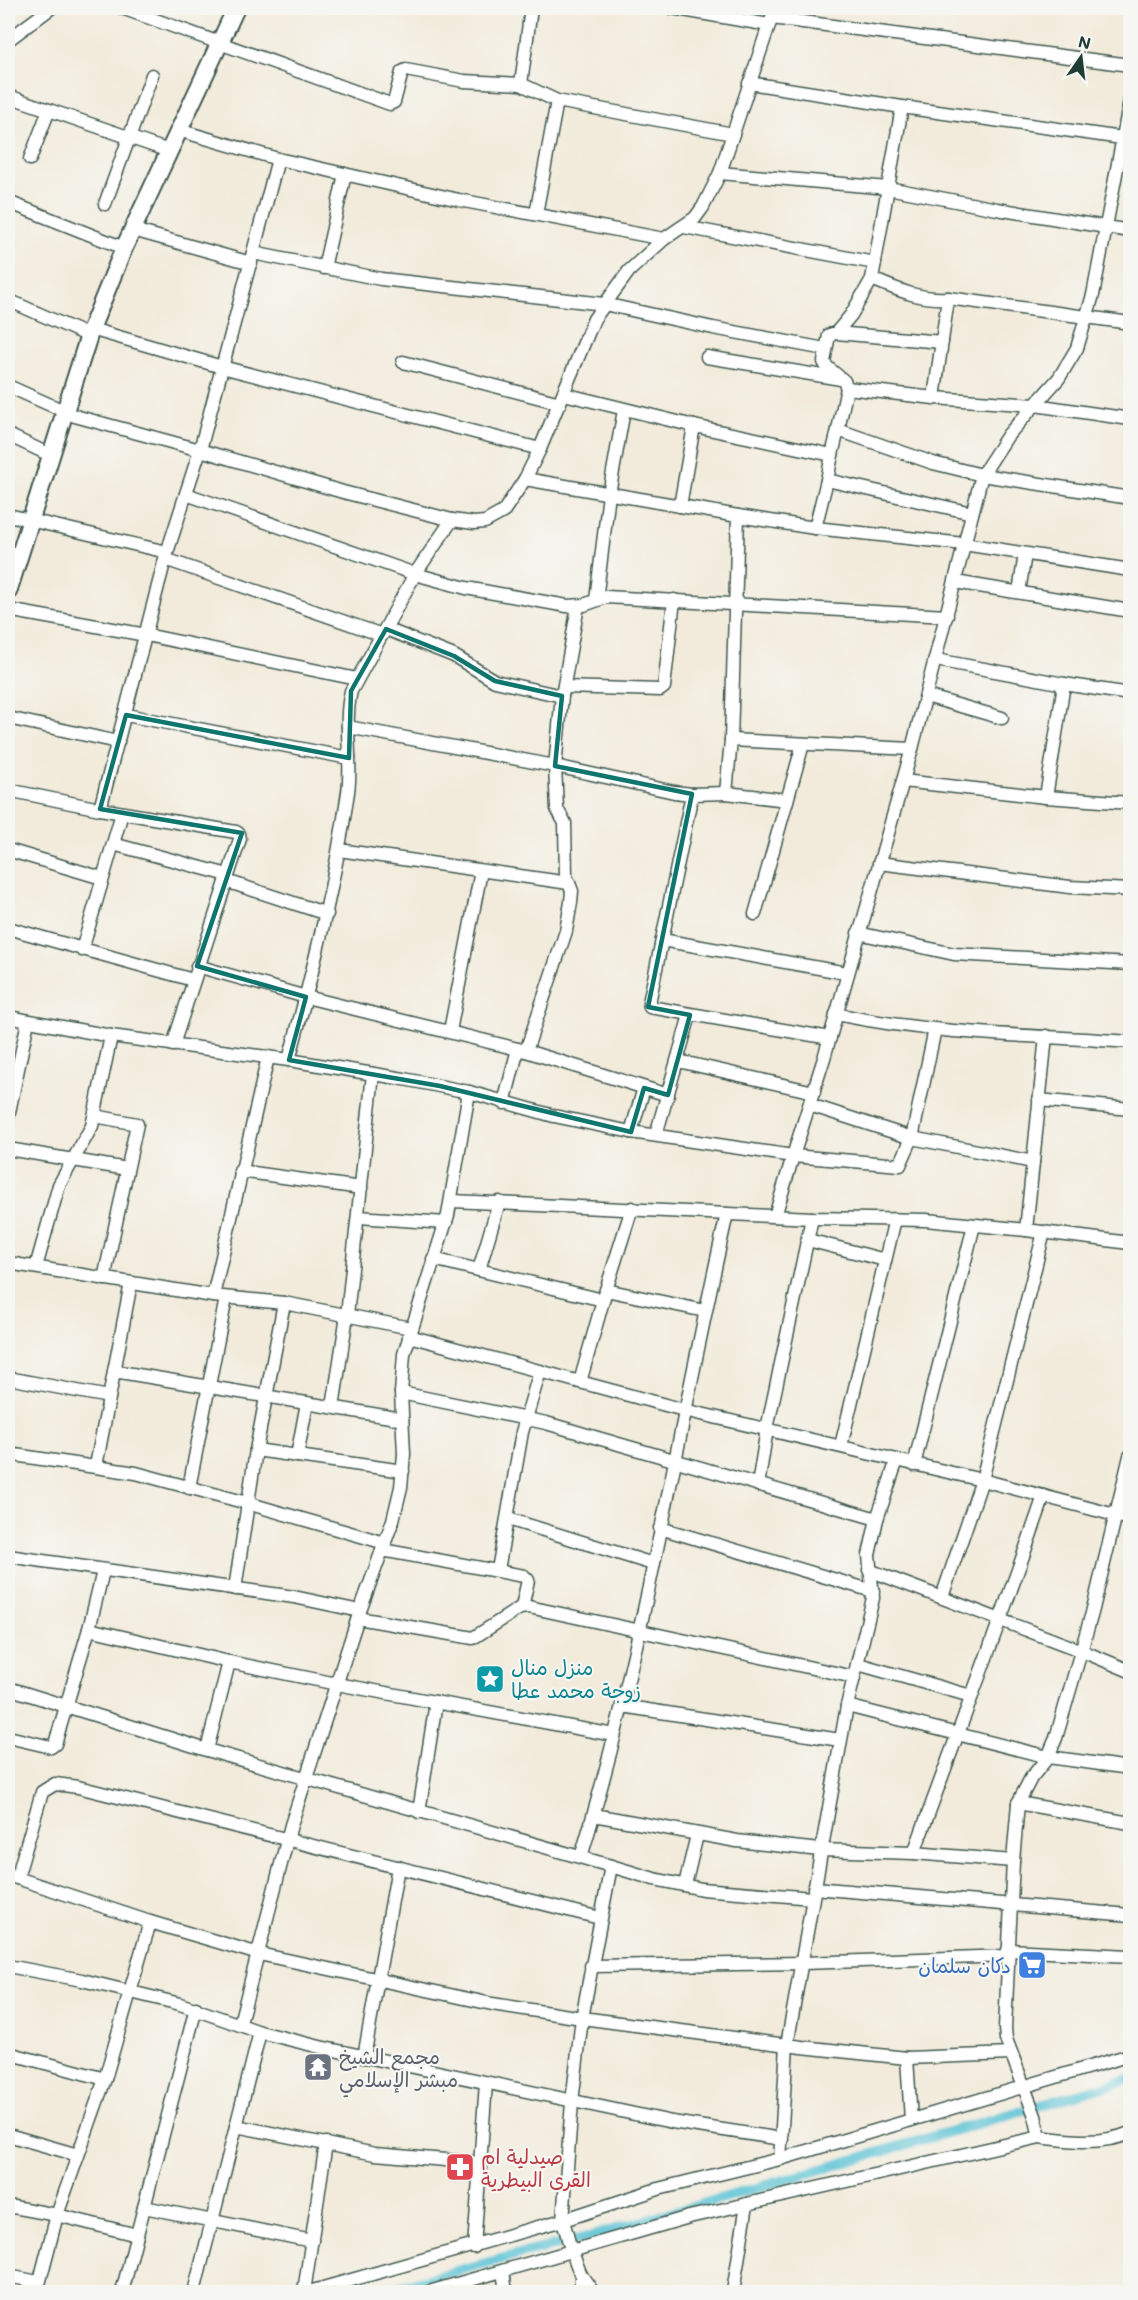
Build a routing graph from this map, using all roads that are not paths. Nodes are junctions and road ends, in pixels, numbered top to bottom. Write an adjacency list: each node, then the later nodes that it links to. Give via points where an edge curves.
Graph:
1 (51, 8): 8 (street)
2 (122, 8): 9 (street)
3 (236, 8): 9 (street)
4 (531, 8): 13 (street)
5 (672, 8): 6 (street)
6 (704, 11): 7 (street)
7 (773, 17): 10 (street); 12 (street)
8 (8, 40)
9 (221, 43): 13 (street, via 390,104 404,70 464,81); 19 (street)
10 (1131, 65)
11 (152, 75): 21 (street)
12 (749, 83): 17 (street); 20 (street)
13 (521, 84): 15 (street)
14 (8, 96): 18 (street)
15 (557, 100): 20 (street); 31 (street)
16 (1131, 100): 22 (street)
17 (902, 107): 22 (street); 28 (street)
18 (49, 110): 21 (street); 24 (street)
19 (178, 130): 23 (street); 25 (street)
20 (733, 134): 26 (street)
21 (130, 138): 23 (street); 30 (street)
22 (1126, 138): 33 (street)
23 (169, 151): 34 (street)
24 (30, 159)
25 (278, 159): 27 (street); 38 (street)
26 (720, 173): 28 (street); 32 (street, via 703,207)
27 (345, 174): 31 (street); 40 (street)
28 (888, 188): 33 (street); 39 (street)
29 (8, 202): 37 (street)
30 (105, 204)
31 (536, 214): 36 (street)
32 (684, 226): 36 (street); 39 (street)
33 (1106, 227): 35 (street); 45 (street)
34 (133, 230): 37 (street); 38 (street)
35 (1131, 231)
36 (664, 239): 44 (street, via 629,271)
37 (124, 248): 47 (street)
38 (252, 258): 40 (street); 53 (street)
39 (875, 263): 41 (street)
40 (324, 268): 44 (street, via 381,279)
41 (872, 279): 42 (street, via 924,298); 48 (street)
42 (948, 297): 45 (street); 49 (street)
43 (8, 300): 47 (street)
44 (604, 304): 50 (street); 56 (street, via 584,338)
45 (1088, 317): 46 (street); 58 (street, via 1071,362)
46 (1131, 323)
47 (90, 333): 53 (street); 60 (street)
48 (836, 333): 49 (street); 50 (street, via 829,334)
49 (942, 342): 57 (street)
50 (825, 349): 54 (street, via 825,365)
51 (707, 357): 54 (street)
52 (403, 362): 56 (street)
53 (222, 367): 65 (street); 66 (street)
54 (844, 384): 57 (street); 63 (street)
55 (8, 386): 60 (street)
56 (562, 398): 59 (street); 65 (street)
57 (934, 398): 58 (street)
58 (1035, 405): 61 (street); 69 (street, via 1003,442)
59 (624, 410): 62 (street); 73 (street)
60 (64, 412): 66 (street); 67 (street)
61 (1131, 419)
62 (694, 426): 68 (street); 75 (street)
63 (838, 430): 68 (street); 69 (street)
64 (8, 435): 67 (street)
65 (540, 449): 70 (street)
66 (200, 450): 72 (street); 80 (street)
67 (50, 455): 79 (street)
68 (832, 455): 71 (street)
69 (982, 476): 74 (street); 76 (street)
70 (525, 478): 73 (street); 80 (street, via 503,512 494,518 474,523)
71 (827, 480): 76 (street); 81 (street)
72 (186, 494): 84 (street); 86 (street)
73 (609, 494): 75 (street); 90 (street)
74 (1131, 498)
75 (680, 506): 78 (street)
76 (972, 513): 82 (street)
77 (8, 515): 79 (street)
78 (738, 516): 81 (street); 92 (street)
79 (31, 520): 84 (street); 88 (street)
80 (452, 520): 86 (street)
81 (815, 528): 82 (street)
82 (964, 544): 83 (street); 87 (street)
83 (1025, 554): 85 (street); 89 (street)
84 (166, 555): 97 (street); 98 (street)
85 (1131, 570)
86 (416, 574): 93 (street, via 483,592); 97 (street)
87 (955, 582): 89 (street); 96 (street)
88 (8, 592)
89 (1019, 592): 95 (street)
90 (596, 600): 91 (street); 93 (street)
91 (674, 600): 92 (street); 102 (street, via 664,687)
92 (734, 604): 96 (street); 109 (street)
93 (578, 606): 102 (street)
94 (8, 610): 98 (street)
95 (1131, 611)
96 (947, 616): 99 (street)
97 (384, 632): 100 (street); 102 (street, via 454,656 495,681)
98 (146, 635): 100 (street); 105 (street)
99 (936, 660): 101 (street); 104 (street)
100 (357, 679): 108 (street, via 349,700)
101 (1064, 684): 103 (street); 119 (street)
102 (563, 691): 114 (street)
103 (1131, 694)
104 (926, 696): 107 (street); 112 (street)
105 (126, 715): 110 (street); 113 (street)
106 (8, 717): 110 (street)
107 (1002, 718)
108 (348, 727): 113 (street); 114 (street)
109 (731, 740): 111 (street); 117 (street)
110 (118, 742): 122 (street)
111 (803, 744): 112 (street); 120 (street)
112 (912, 750): 115 (street)
113 (350, 758): 126 (street)
114 (555, 766): 118 (street); 131 (street, via 557,809 565,824)
115 (903, 781): 119 (street); 127 (street)
116 (8, 790): 122 (street)
117 (726, 793): 118 (street); 120 (street)
118 (692, 794): 137 (street)
119 (1046, 797): 121 (street)
120 (787, 800): 134 (street)
121 (1131, 803)
122 (100, 809): 123 (street)
123 (122, 813): 124 (street); 130 (street, via 236,832 240,839)
124 (113, 844): 129 (street); 130 (street)
125 (8, 850): 129 (street)
126 (339, 850): 128 (street); 133 (street)
127 (879, 863): 132 (street, via 1070,887); 136 (street)
128 (481, 871): 131 (street); 149 (street)
129 (102, 878): 138 (street)
130 (227, 878): 133 (street); 140 (street)
131 (568, 883): 155 (street, via 572,891 567,924)
132 (1131, 890)
133 (327, 914): 143 (street)
134 (754, 914)
135 (8, 928): 138 (street)
136 (858, 933): 139 (street, via 954,954); 141 (street)
137 (662, 940): 141 (street); 144 (street, via 650,1006)
138 (81, 950): 142 (street)
139 (1131, 964)
140 (197, 966): 142 (street); 143 (street)
141 (847, 973): 145 (street)
142 (193, 980): 154 (street)
143 (306, 997): 149 (street); 157 (street)
144 (690, 1014): 152 (street); 158 (street)
145 (836, 1014): 148 (street); 152 (street)
146 (8, 1017): 147 (street)
147 (28, 1021): 150 (street); 169 (street)
148 (935, 1029): 151 (street); 172 (street)
149 (450, 1031): 155 (street)
150 (111, 1036): 154 (street); 168 (street)
151 (1046, 1036): 153 (street); 164 (street)
152 (830, 1038): 162 (street)
153 (1131, 1042)
154 (172, 1045): 156 (street)
155 (522, 1050): 160 (street); 165 (street)
156 (268, 1058): 157 (street); 178 (street)
157 (289, 1060): 159 (street)
158 (678, 1060): 162 (street); 163 (street)
159 (373, 1074): 161 (street); 179 (street)
160 (644, 1088): 163 (street); 170 (street)
161 (468, 1092): 165 (street); 180 (street)
162 (814, 1092): 166 (street)
163 (668, 1095): 171 (street)
164 (1039, 1100): 167 (street); 176 (street)
165 (504, 1103): 170 (street)
166 (810, 1105): 172 (street); 174 (street)
167 (1131, 1109)
168 (95, 1116): 175 (street); 177 (street, via 137,1124)
169 (8, 1117)
170 (631, 1132): 171 (street)
171 (656, 1135): 174 (street)
172 (912, 1138): 174 (street, via 902,1162 895,1166); 176 (street)
173 (8, 1149): 175 (street)
174 (793, 1156): 184 (street)
175 (73, 1161): 177 (street); 197 (street, via 57,1192)
176 (1033, 1162): 190 (street)
177 (127, 1169): 199 (street)
178 (240, 1171): 179 (street); 202 (street)
179 (361, 1188): 185 (street)
180 (452, 1201): 181 (street); 188 (street)
181 (499, 1202): 182 (street); 198 (street)
182 (632, 1208): 183 (street); 201 (street)
183 (727, 1214): 184 (street); 204 (street)
184 (775, 1216): 186 (street)
185 (358, 1217): 188 (street); 205 (street)
186 (812, 1218): 187 (street); 192 (street)
187 (895, 1219): 189 (street); 195 (street)
188 (446, 1223): 194 (street)
189 (974, 1225): 190 (street); 228 (street)
190 (1026, 1230): 191 (street)
191 (1044, 1232): 193 (street); 232 (street)
192 (808, 1240): 195 (street); 220 (street)
193 (1131, 1243)
194 (433, 1259): 198 (street); 206 (street)
195 (885, 1260): 221 (street)
196 (8, 1263): 197 (street)
197 (36, 1267): 199 (street)
198 (479, 1270): 201 (street)
199 (104, 1279): 200 (street)
200 (130, 1283): 202 (street); 207 (street)
201 (604, 1295): 204 (street); 210 (street)
202 (219, 1297): 203 (street); 211 (street)
203 (284, 1303): 205 (street); 214 (street)
204 (705, 1311): 217 (street)
205 (347, 1314): 206 (street); 216 (street)
206 (410, 1332): 208 (street); 212 (street)
207 (114, 1371): 211 (street); 213 (street)
208 (540, 1371): 210 (street); 219 (street)
209 (8, 1378): 213 (street)
210 (580, 1382): 217 (street)
211 (209, 1387): 214 (street); 234 (street)
212 (401, 1393): 218 (street); 219 (street)
213 (109, 1396): 229 (street)
214 (266, 1396): 215 (street); 222 (street)
215 (307, 1403): 216 (street); 224 (street)
216 (333, 1407): 218 (street)
217 (684, 1410): 220 (street); 227 (street)
218 (402, 1419): 230 (street)
219 (526, 1419): 227 (street); 239 (street)
220 (767, 1429): 221 (street); 233 (street)
221 (841, 1446): 226 (street)
222 (256, 1450): 224 (street); 236 (street)
223 (8, 1454): 229 (street)
224 (297, 1456): 230 (street)
225 (1131, 1456): 231 (street)
226 (897, 1460): 228 (street); 240 (street)
227 (674, 1462): 233 (street); 241 (street)
228 (914, 1464): 232 (street)
229 (96, 1466): 234 (street)
230 (404, 1471): 242 (street)
231 (1128, 1479): 237 (street)
232 (982, 1480): 235 (street); 250 (street)
233 (758, 1485): 240 (street)
234 (189, 1488): 236 (street)
235 (1044, 1496): 237 (street); 253 (street)
236 (247, 1503): 242 (street); 248 (street)
237 (1117, 1514): 238 (street); 256 (street)
238 (1131, 1518)
239 (508, 1519): 244 (street); 245 (street)
240 (877, 1519): 246 (street, via 868,1555)
241 (660, 1528): 244 (street); 249 (street)
242 (384, 1547): 245 (street); 252 (street)
243 (8, 1556): 247 (street)
244 (653, 1564): 255 (street)
245 (498, 1570): 251 (street, via 527,1578)
246 (869, 1570): 249 (street); 250 (street)
247 (103, 1571): 248 (street); 254 (street)
248 (235, 1589): 252 (street, via 305,1599)
249 (873, 1591): 258 (street)
250 (942, 1597): 253 (street)
251 (522, 1607): 252 (street, via 473,1638); 255 (street)
252 (359, 1614): 261 (street)
253 (1002, 1620): 256 (street); 263 (street)
254 (89, 1629): 257 (street); 265 (street)
255 (639, 1629): 260 (street); 266 (street)
256 (1082, 1651): 259 (street); 273 (street)
257 (229, 1662): 261 (street); 272 (street)
258 (858, 1664): 260 (street); 263 (street)
259 (1131, 1671)
260 (854, 1677): 267 (street)
261 (337, 1684): 264 (street); 275 (street)
262 (8, 1688): 265 (street)
263 (971, 1696): 268 (street)
264 (436, 1702): 269 (street); 277 (street)
265 (67, 1706): 270 (street, via 54,1746); 272 (street)
266 (622, 1706): 269 (street); 271 (street)
267 (847, 1706): 268 (street); 271 (street)
268 (957, 1734): 273 (street); 283 (street)
269 (614, 1735): 278 (street)
270 (8, 1737)
271 (840, 1740): 282 (street)
272 (207, 1750): 275 (street)
273 (1048, 1757): 274 (street); 276 (street)
274 (1131, 1768)
275 (307, 1779): 277 (street); 281 (street)
276 (1018, 1803): 279 (street); 285 (street)
277 (419, 1812): 284 (street)
278 (594, 1815): 280 (street); 284 (street)
279 (1131, 1823)
280 (697, 1835): 282 (street); 289 (street)
281 (288, 1838): 287 (street); 288 (street, via 56,1784 48,1786 39,1797); 295 (street)
282 (820, 1850): 283 (street); 290 (street)
283 (914, 1853): 285 (street)
284 (582, 1857): 286 (street)
285 (1013, 1861): 291 (street)
286 (611, 1866): 289 (street); 293 (street)
287 (398, 1867): 293 (street); 301 (street)
288 (12, 1876): 294 (street)
289 (685, 1886): 290 (street)
290 (813, 1893): 291 (street); 298 (street)
291 (1012, 1906): 292 (street); 296 (street)
292 (1131, 1915)
293 (600, 1918): 300 (street)
294 (150, 1922): 295 (street); 302 (street)
295 (259, 1953): 301 (street); 305 (street)
296 (1008, 1953): 297 (street); 298 (street); 309 (street, via 1005,2028)
297 (1131, 1956)
298 (803, 1963): 300 (street); 307 (street)
299 (8, 1966): 302 (street)
300 (591, 1966): 304 (street)
301 (379, 1981): 304 (street); 311 (street)
302 (130, 1992): 303 (street); 313 (street)
303 (196, 2008): 305 (street); 329 (street)
304 (582, 2018): 307 (street); 316 (street)
305 (240, 2023): 306 (street)
306 (260, 2032): 311 (street); 318 (street)
307 (787, 2045): 312 (street); 322 (street)
308 (8, 2054): 313 (street)
309 (1011, 2054): 312 (street); 315 (street)
310 (1131, 2055): 315 (street)
311 (364, 2056): 314 (street)
312 (908, 2058): 317 (street)
313 (105, 2079): 324 (street)
314 (486, 2083): 316 (street); 326 (street)
315 (1024, 2086): 317 (street); 321 (street)
316 (572, 2102): 322 (street); 332 (street)
317 (911, 2120): 325 (street)
318 (236, 2126): 323 (street); 331 (street)
319 (1131, 2133): 321 (street, via 1098,2141)
320 (8, 2135): 324 (street)
321 (1040, 2137): 327 (street)
322 (782, 2139): 325 (street)
323 (326, 2143): 326 (street, via 375,2154); 334 (street)
324 (78, 2155): 330 (street)
325 (780, 2159): 332 (street, via 658,2189)
326 (480, 2163): 335 (street)
327 (747, 2204): 336 (street); 349 (street)
328 (8, 2206): 330 (street)
329 (144, 2207): 331 (street); 333 (street)
330 (57, 2215): 333 (street); 340 (street)
331 (212, 2221): 334 (street); 343 (street)
332 (564, 2224): 335 (street); 336 (street)
333 (137, 2235): 342 (street)
334 (312, 2241): 344 (street)
335 (474, 2247): 345 (street)
336 (571, 2250): 337 (street); 338 (street)
337 (503, 2271): 341 (street); 346 (street)
338 (581, 2275): 347 (street); 348 (street)
339 (8, 2276): 340 (street)
340 (37, 2287)
341 (437, 2291)
342 (122, 2292)
343 (194, 2292)
344 (304, 2292)
345 (309, 2292)
346 (506, 2292)
347 (581, 2292)
348 (593, 2292)
349 (733, 2292)

